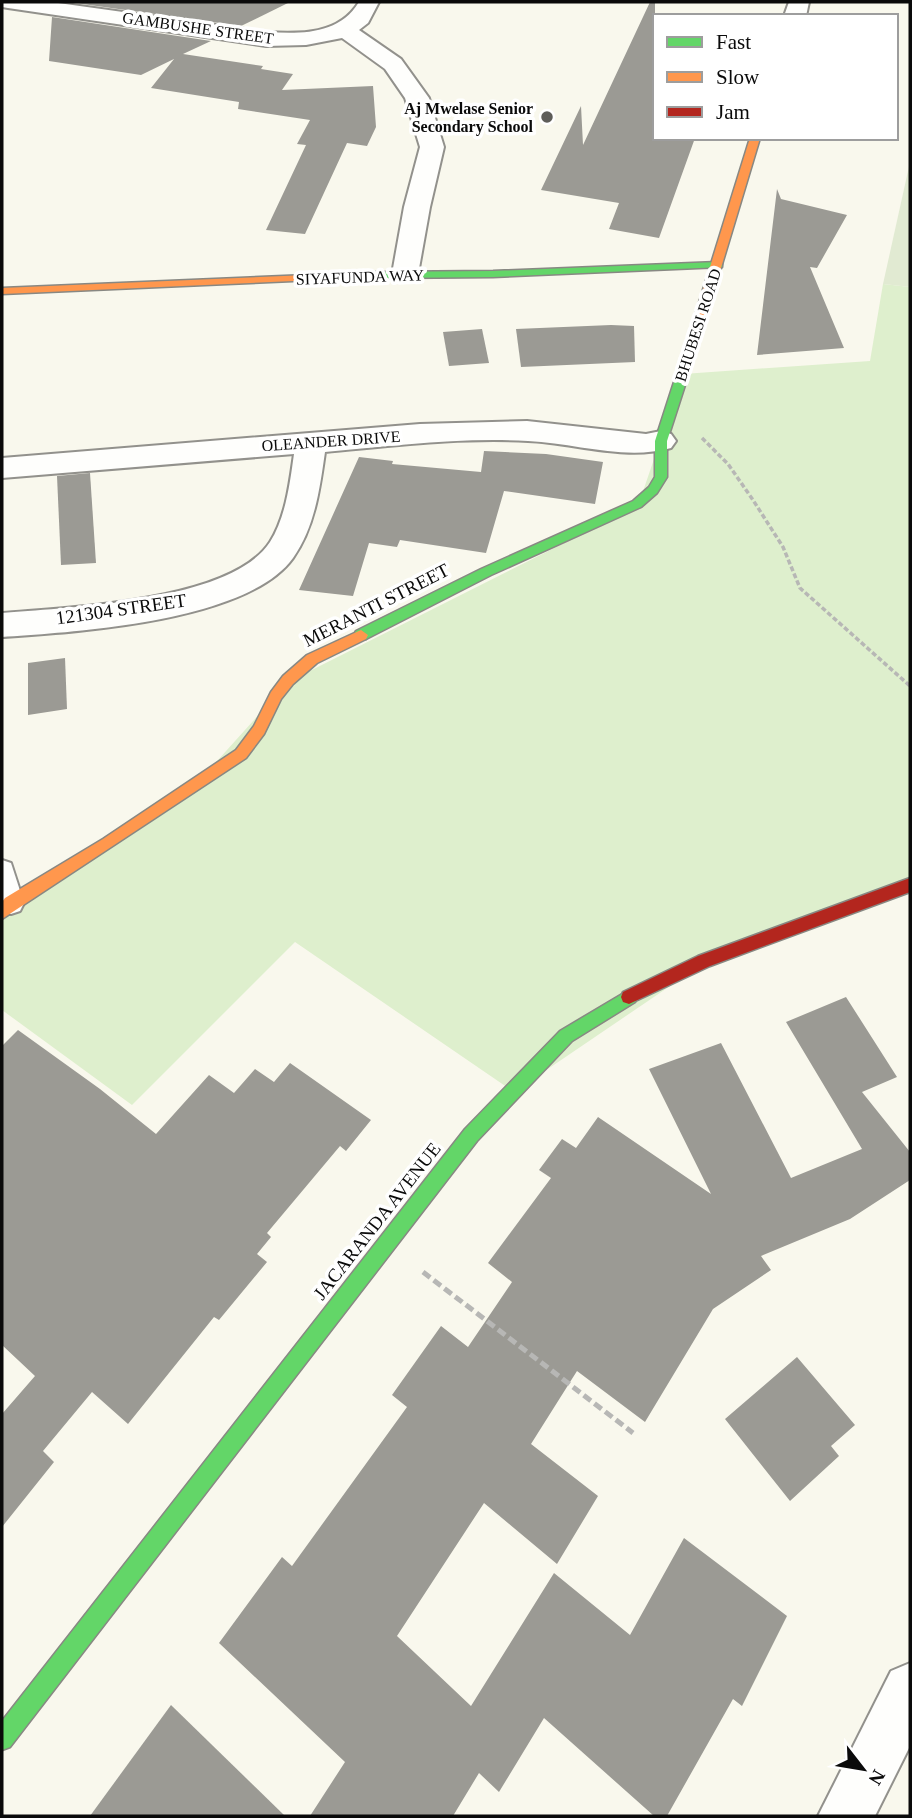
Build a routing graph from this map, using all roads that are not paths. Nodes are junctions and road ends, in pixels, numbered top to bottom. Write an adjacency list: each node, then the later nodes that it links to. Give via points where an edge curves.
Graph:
1 (8, 2): 3 (street, GAMBUSHE STREET, via 266,39 293,41)
2 (369, 2): 3 (street, via 360,18)
3 (345, 30): 6 (street, via 393,64 417,99 432,148)
4 (754, 140): 5 (street, BHUBESI ROAD)
5 (718, 265): 6 (street, SIYAFUNDA WAY); 8 (street, BHUBESI ROAD)
6 (405, 274): 7 (street, SIYAFUNDA WAY)
7 (2, 290)
8 (665, 429): 9 (street, OLEANDER DRIVE, via 646,444 527,431); 11 (street, BHUBESI ROAD, via 663,471 656,490)
9 (311, 443): 10 (street, OLEANDER DRIVE); 12 (street, 121304 STREET, via 306,484 294,522 281,552 255,574 184,602)
10 (2, 468)
11 (637, 504): 15 (street, MERANTI STREET, via 486,572 312,659 276,695 241,754)
12 (2, 625)
13 (2, 871): 15 (lane)
14 (910, 885): 17 (street, JACARANDA AVENUE, via 704,961 625,999 566,1036 471,1135)
15 (7, 907)
16 (910, 1690): 18 (street)
17 (2, 1739)
18 (846, 1816)

